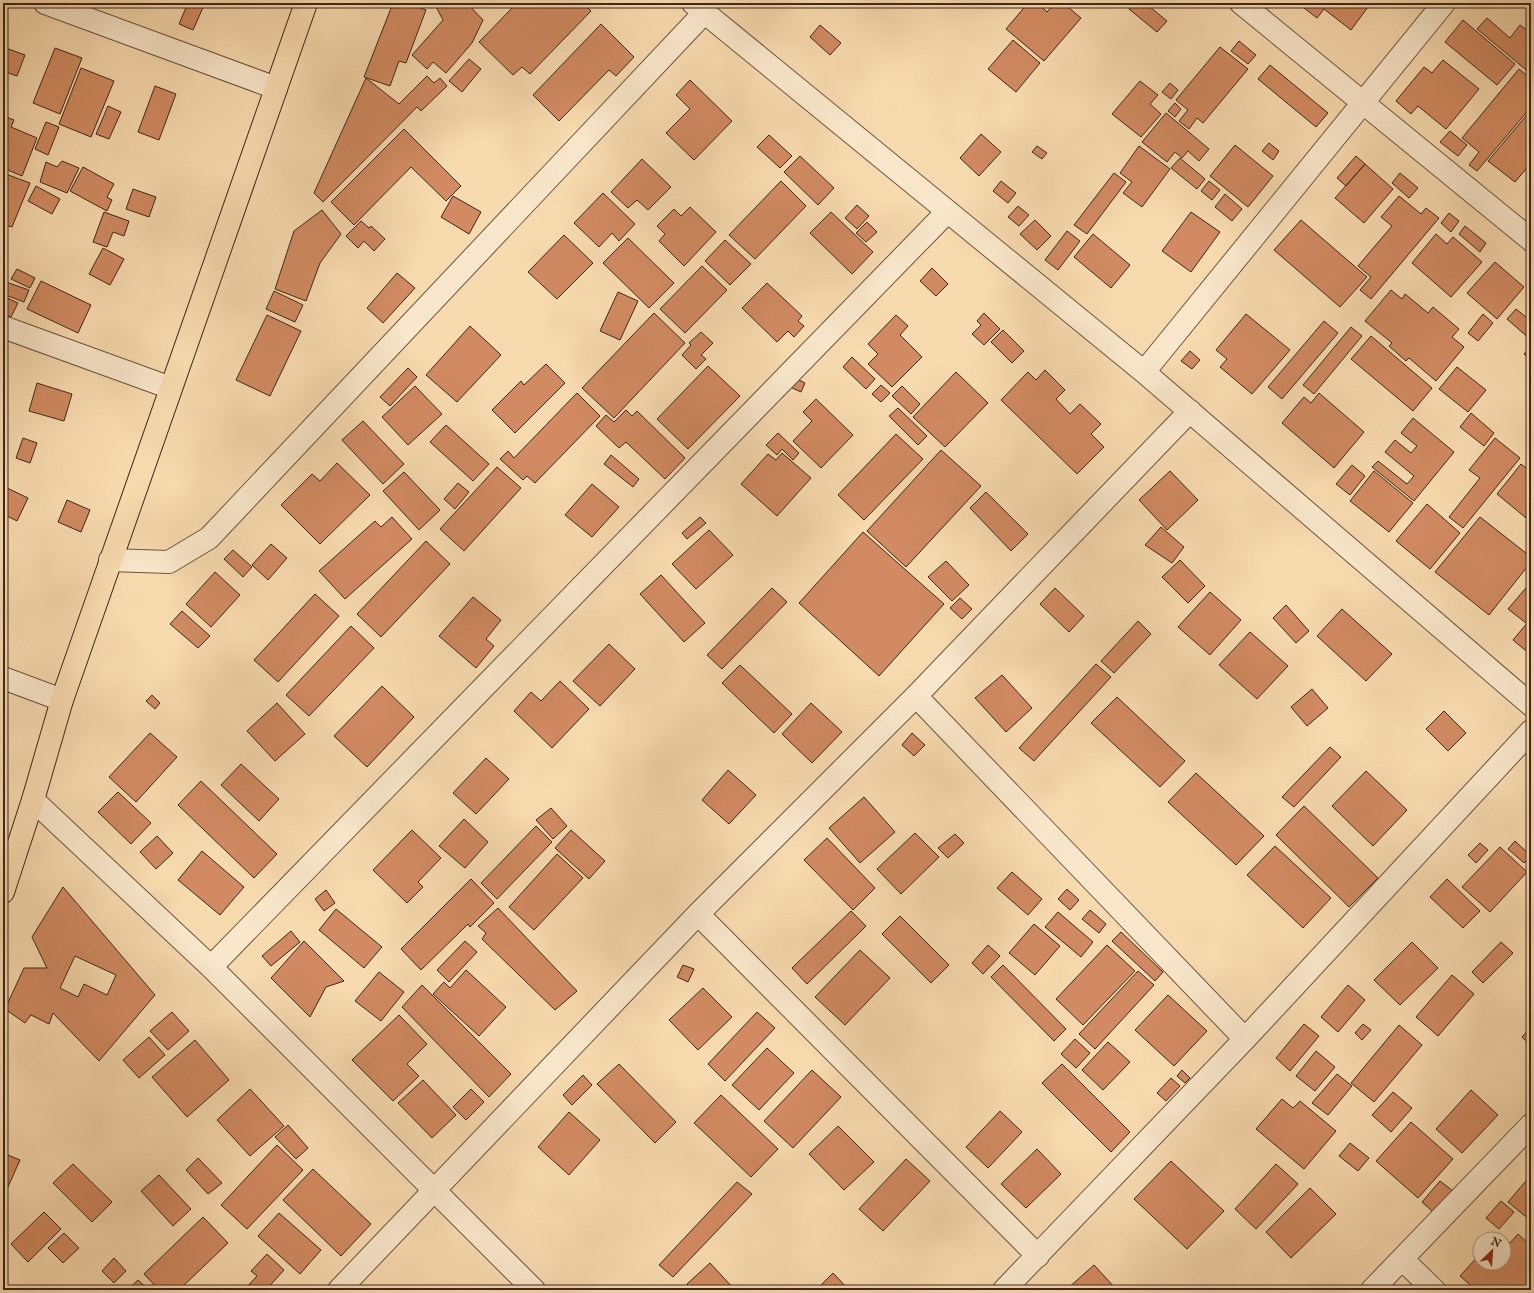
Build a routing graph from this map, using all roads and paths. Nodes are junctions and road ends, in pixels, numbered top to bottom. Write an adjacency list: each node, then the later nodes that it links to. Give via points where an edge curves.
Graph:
1 (45, 3): 6 (street)
2 (306, 3): 6 (main road)
3 (1241, 3): 7 (street)
4 (1444, 3): 7 (street)
5 (698, 8): 8 (street); 14 (street, via 209,538 169,562)
6 (276, 88): 12 (main road)
7 (1364, 104): 9 (street); 11 (street)
8 (947, 212): 11 (street); 23 (street)
9 (1531, 240)
10 (3, 327): 12 (street)
11 (1144, 372): 13 (street)
12 (171, 388): 14 (main road)
13 (1190, 411): 16 (street); 18 (street)
14 (110, 560): 17 (main road)
15 (3, 678): 17 (street)
16 (916, 696): 22 (street); 24 (street)
17 (62, 700): 20 (main road)
18 (1531, 705)
19 (1531, 732): 24 (street)
20 (33, 800): 21 (main road); 23 (street)
21 (3, 892)
22 (698, 914): 26 (street); 27 (street)
23 (211, 967): 26 (street)
24 (1245, 1039): 27 (street)
25 (1531, 1125): 28 (street)
26 (435, 1190): 29 (street); 30 (street)
27 (1038, 1256): 31 (street)
28 (1402, 1259): 32 (street); 33 (street)
29 (339, 1290)
30 (534, 1290)
31 (1004, 1290)
32 (1372, 1290)
33 (1434, 1290)

